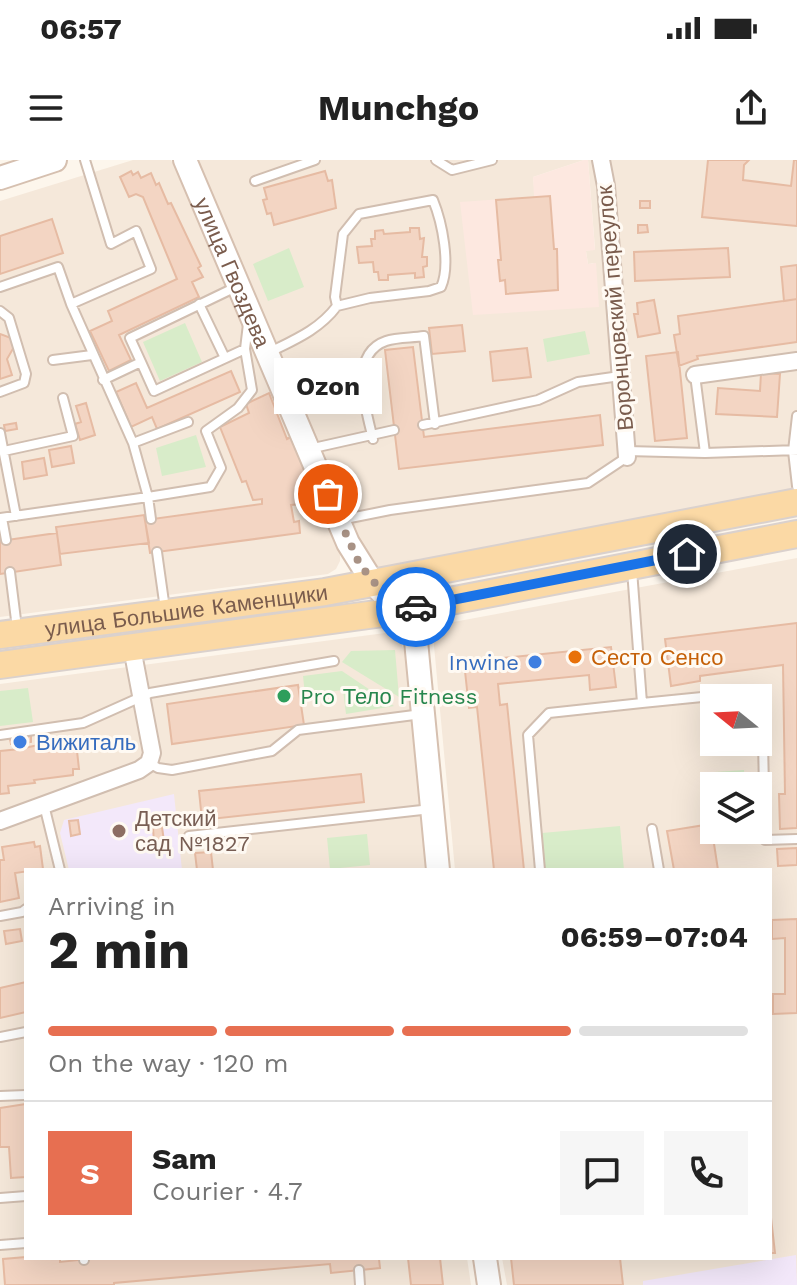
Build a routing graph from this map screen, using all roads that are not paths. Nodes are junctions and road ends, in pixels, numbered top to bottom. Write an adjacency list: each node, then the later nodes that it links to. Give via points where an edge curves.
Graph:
1 (55, 160): 9 (street)
2 (85, 160): 13 (lane, via 111,244 136,231 151,269)
3 (185, 160): 11 (street, улица Гвоздева)
4 (315, 160): 8 (lane)
5 (436, 160): 6 (lane, via 452,170)
6 (492, 160)
7 (601, 160): 26 (street, Воронцовский переулок)
8 (293, 164): 10 (lane)
9 (0, 178)
10 (255, 181)
11 (239, 286): 14 (lane); 17 (street, улица Гвоздева)
12 (0, 287): 13 (lane, via 58,267)
13 (71, 304): 20 (lane)
14 (199, 304): 21 (lane); 24 (lane, via 130,338)
15 (337, 306): 15 (lane, via 441,287 446,276 441,219 433,200 359,214 343,234); 19 (lane, via 302,337)
16 (0, 311): 28 (lane, via 9,318 26,374 24,383)
17 (250, 312): 18 (lane); 19 (street, улица Гвоздева)
18 (245, 349): 21 (lane); 44 (lane, via 252,390 238,408 206,431 221,468 210,487)
19 (267, 353): 38 (street, улица Гвоздева)
20 (92, 355): 22 (lane); 27 (lane)
21 (225, 358): 24 (lane, via 154,391)
22 (53, 360)
23 (797, 361): 25 (street)
24 (141, 362): 27 (lane)
25 (695, 375): 41 (lane)
26 (621, 376): 32 (lane, via 578,382 538,400); 42 (street, Воронцовский переулок)
27 (103, 380): 37 (lane)
28 (0, 392)
29 (63, 398): 40 (lane, via 73,436)
30 (797, 416): 39 (lane)
31 (188, 422): 37 (lane)
32 (435, 424): 33 (lane); 36 (lane, via 424,336 385,341 368,353 361,371)
33 (423, 425)
34 (394, 430): 36 (lane)
35 (0, 433): 40 (lane)
36 (372, 436): 38 (lane)
37 (133, 443): 44 (lane)
38 (309, 449): 49 (street, улица Гвоздева)
39 (795, 450): 41 (lane); 43 (lane)
40 (4, 451): 46 (lane)
41 (705, 453): 42 (lane)
42 (627, 454): 49 (lane, via 588,483)
43 (797, 486)
44 (148, 497): 46 (lane); 48 (lane)
45 (797, 502): 57 (main road, улица Большие Каменщики)
46 (16, 516): 47 (lane)
47 (1, 518): 51 (lane)
48 (151, 519)
49 (339, 520): 52 (street, улица Гвоздева)
50 (797, 534): 54 (main road, улица Большие Каменщики)
51 (6, 540)
52 (348, 543): 56 (street, via 343,572); 57 (street, улица Гвоздева)
53 (157, 552): 59 (lane)
54 (631, 565): 58 (main road, улица Большие Каменщики); 66 (lane)
55 (10, 572): 60 (lane)
56 (325, 592): 57 (main road, улица Большие Каменщики); 59 (main road, улица Большие Каменщики)
57 (386, 597): 58 (main road, улица Большие Каменщики); 61 (street, улица Гвоздева); 62 (main road, улица Большие Каменщики)
58 (441, 602): 61 (street, via 422,618)
59 (166, 614): 60 (main road, улица Большие Каменщики)
60 (9, 634)
61 (416, 641): 67 (street)
62 (132, 648): 64 (main road, улица Большие Каменщики); 65 (street)
63 (334, 661): 65 (lane)
64 (0, 665)
65 (141, 696): 68 (lane, via 83,723); 69 (street, via 152,753)
66 (642, 703): 75 (lane, via 762,691 765,840); 78 (lane, via 549,713 528,735)
67 (423, 714): 69 (lane, via 298,730 272,751 172,770); 71 (street)
68 (0, 735)
69 (149, 763): 70 (street)
70 (44, 805): 72 (street); 76 (lane)
71 (432, 809): 74 (lane); 77 (street)
72 (0, 821)
73 (652, 829): 79 (lane)
74 (189, 836)
75 (797, 839)
76 (60, 868)
77 (438, 868)
78 (540, 868)
79 (659, 868)
80 (24, 910): 81 (lane)
81 (0, 916)
82 (24, 1032): 83 (lane)
83 (0, 1037)
84 (24, 1095): 85 (lane)
85 (0, 1096)
86 (24, 1196): 87 (lane)
87 (0, 1198)
88 (24, 1243): 89 (lane)
89 (0, 1245)
90 (485, 1260): 93 (street)
91 (359, 1270): 92 (lane)
92 (360, 1285)
93 (489, 1285)

